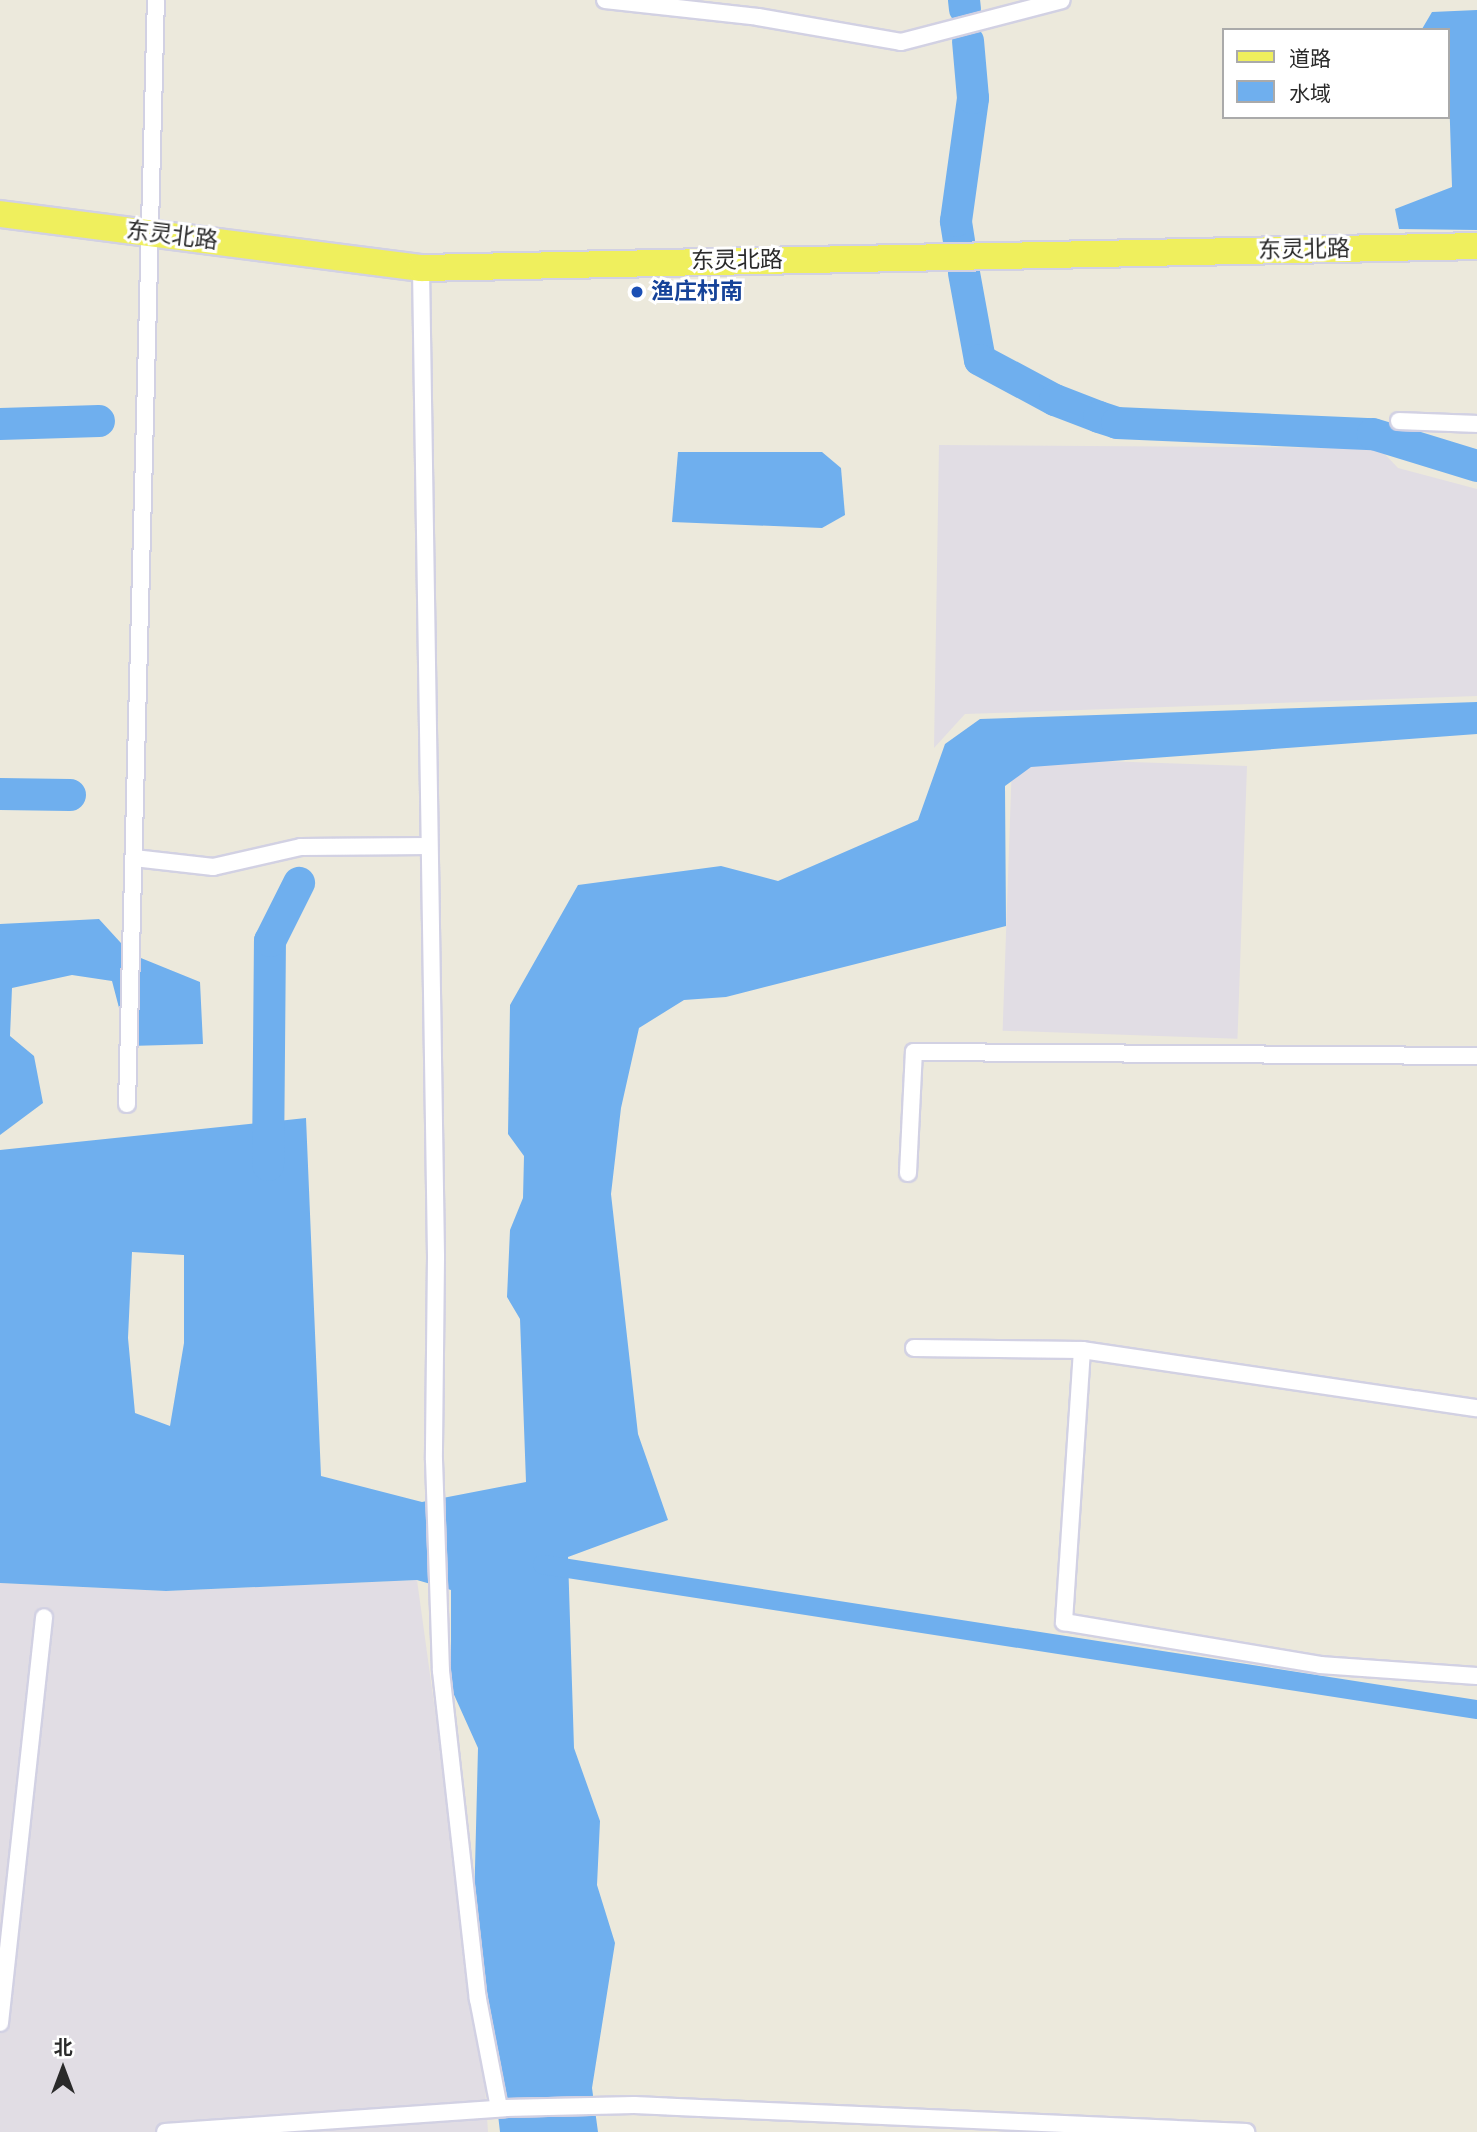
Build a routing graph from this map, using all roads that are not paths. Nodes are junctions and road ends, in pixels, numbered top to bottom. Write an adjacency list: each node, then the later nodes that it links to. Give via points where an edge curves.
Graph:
1 (156, 0): 5 (street)
2 (605, 0): 3 (street, via 758,17 901,42)
3 (1062, 0)
4 (0, 214): 5 (main road, 东灵北路)
5 (149, 233): 7 (main road, 东灵北路); 11 (street)
6 (1477, 246): 7 (main road, 东灵北路)
7 (421, 268): 10 (street)
8 (1399, 421): 9 (street)
9 (1477, 424)
10 (429, 846): 11 (street, via 301,847 213,867); 21 (street, via 434,1460 441,1565 441,1671 478,1999)
11 (134, 858): 13 (street)
12 (1477, 1056): 14 (street, via 914,1052)
13 (127, 1104)
14 (908, 1173)
15 (914, 1348): 16 (street)
16 (1082, 1350): 17 (street); 19 (street, via 1064,1622 1320,1665)
17 (1477, 1408)
18 (44, 1617): 20 (street)
19 (1477, 1676)
20 (0, 2023)
21 (502, 2108): 22 (street); 23 (street, via 634,2105)
22 (165, 2132)
23 (1246, 2132)

